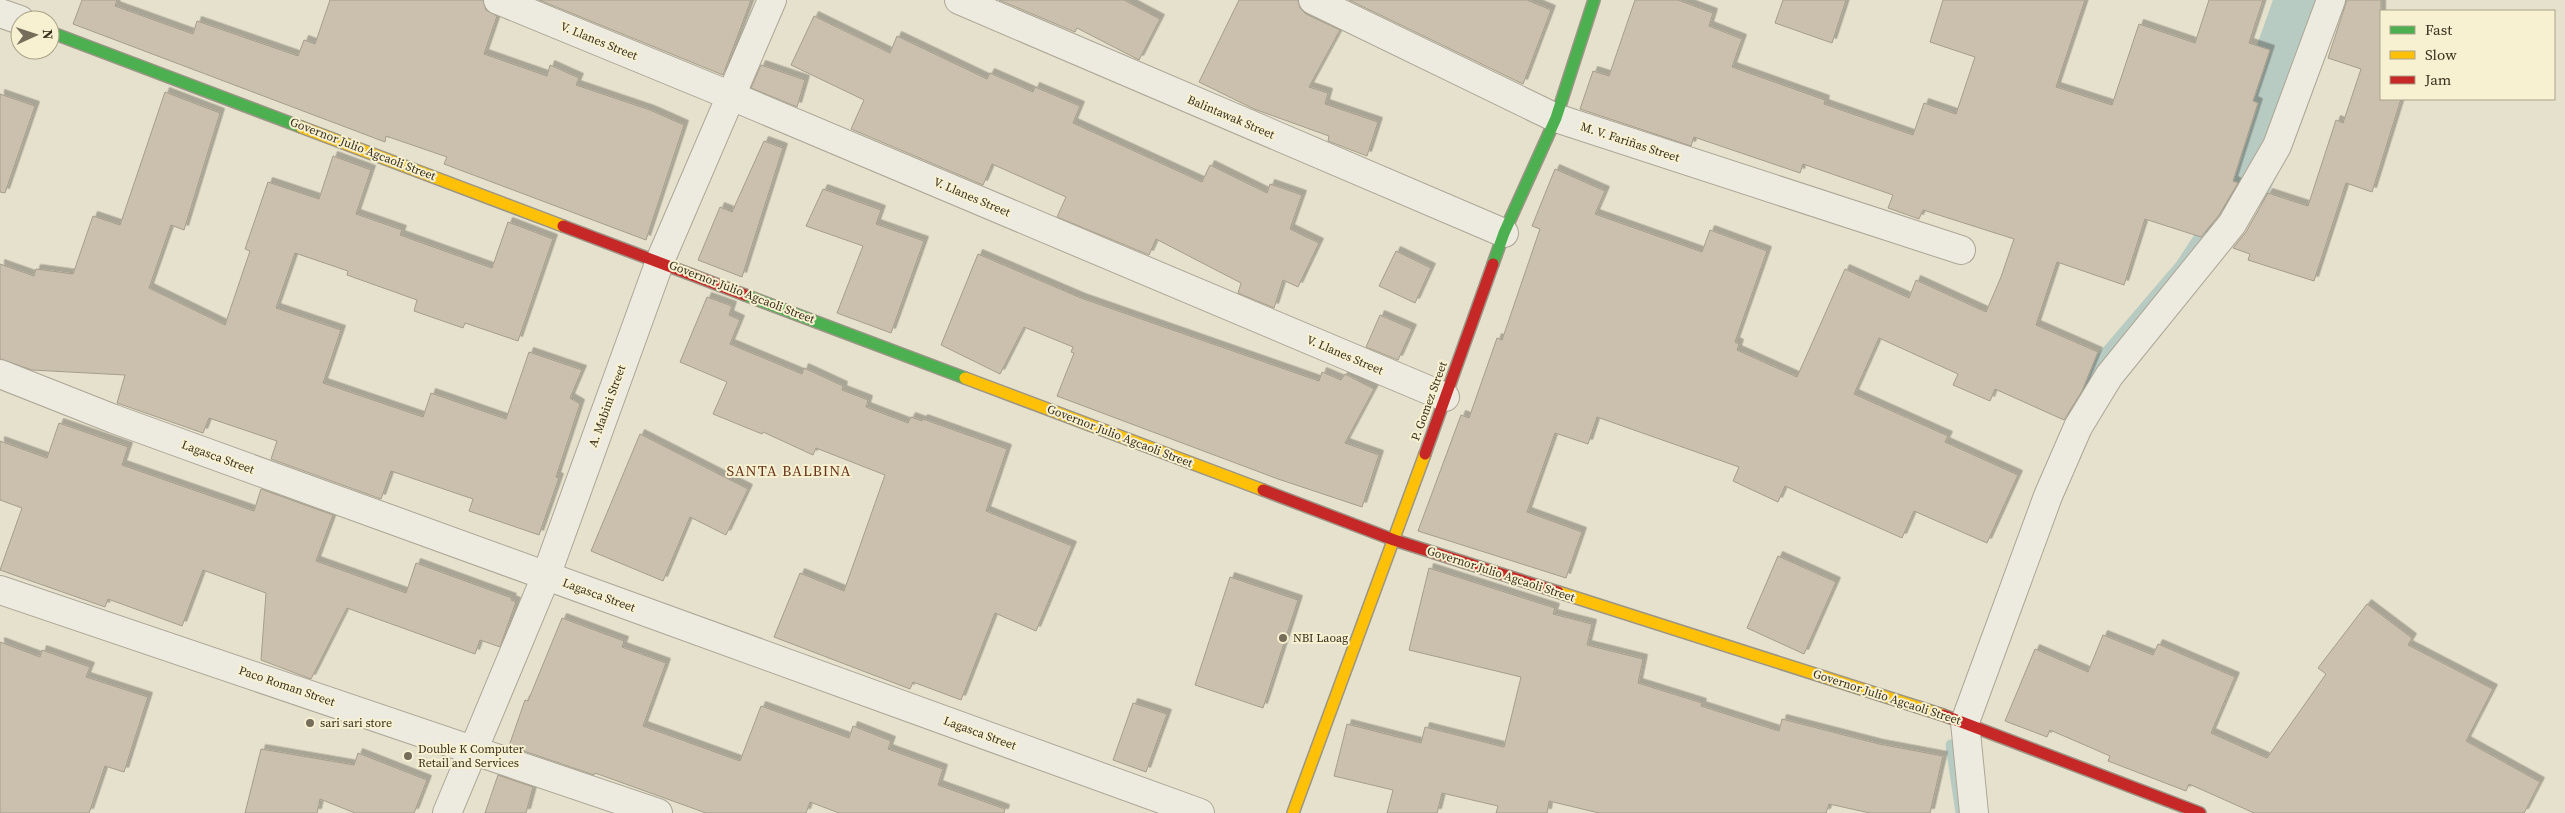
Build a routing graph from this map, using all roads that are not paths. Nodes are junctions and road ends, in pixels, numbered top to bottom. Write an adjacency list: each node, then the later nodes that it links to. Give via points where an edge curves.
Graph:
1 (498, 0): 8 (street, V. Llanes Street)
2 (772, 0): 8 (street, A. Mabini Street)
3 (959, 0): 10 (street, Balintawak Street)
4 (1313, 0): 9 (street, M. V. Fariñas Street)
5 (1594, 0): 9 (street, P. Gomez Street)
6 (2331, 0): 18 (street, via 2277,146 2232,224 2109,376 2078,427 2048,496)
7 (60, 36): 12 (street, Governor Julio Agcaoli Street)
8 (729, 95): 12 (street, A. Mabini Street); 14 (street, V. Llanes Street)
9 (1556, 118): 10 (street, P. Gomez Street); 11 (street, M. V. Fariñas Street)
10 (1504, 233): 14 (street, P. Gomez Street)
11 (1961, 250)
12 (660, 261): 15 (street, Governor Julio Agcaoli Street); 16 (street, A. Mabini Street)
13 (0, 374): 16 (street, Lagasca Street, via 114,419)
14 (1446, 397): 15 (street, P. Gomez Street)
15 (1394, 540): 18 (street, Governor Julio Agcaoli Street); 23 (street, P. Gomez Street)
16 (546, 576): 19 (street, A. Mabini Street); 22 (street, Lagasca Street)
17 (0, 590): 19 (street, Paco Roman Street)
18 (1965, 722): 24 (street); 25 (street, Governor Julio Agcaoli Street)
19 (474, 750): 20 (street, A. Mabini Street); 21 (street, Paco Roman Street)
20 (447, 813)
21 (658, 813)
22 (1200, 813)
23 (1293, 813)
24 (1974, 813)
25 (2200, 813)

